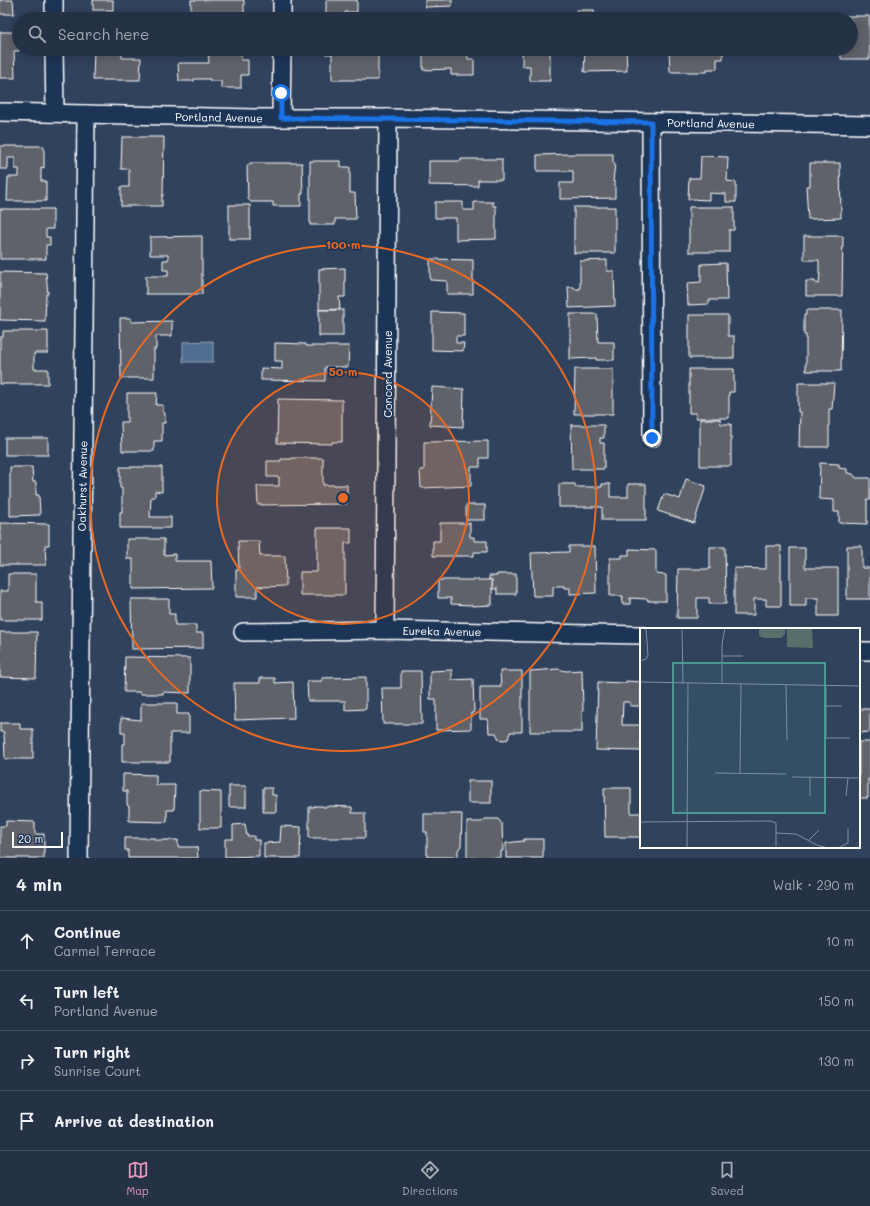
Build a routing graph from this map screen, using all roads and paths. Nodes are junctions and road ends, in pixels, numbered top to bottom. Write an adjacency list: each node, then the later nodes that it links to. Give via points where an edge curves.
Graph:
1 (54, 0): 3 (street)
2 (282, 0): 4 (street)
3 (54, 12)
4 (282, 12)
5 (54, 56): 8 (street)
6 (282, 56): 10 (street)
7 (0, 112): 8 (street, Portland Avenue)
8 (55, 113): 9 (street, Portland Avenue)
9 (86, 114): 10 (street, Portland Avenue); 18 (street, Oakhurst Avenue)
10 (281, 118): 11 (street, Portland Avenue)
11 (388, 118): 12 (street, Portland Avenue); 15 (street, Concord Avenue)
12 (651, 122): 13 (street, Portland Avenue); 14 (street)
13 (870, 125)
14 (652, 438)
15 (385, 630): 16 (street, Eureka Avenue); 17 (street, Eureka Avenue)
16 (243, 632)
17 (640, 635)
18 (79, 858)

